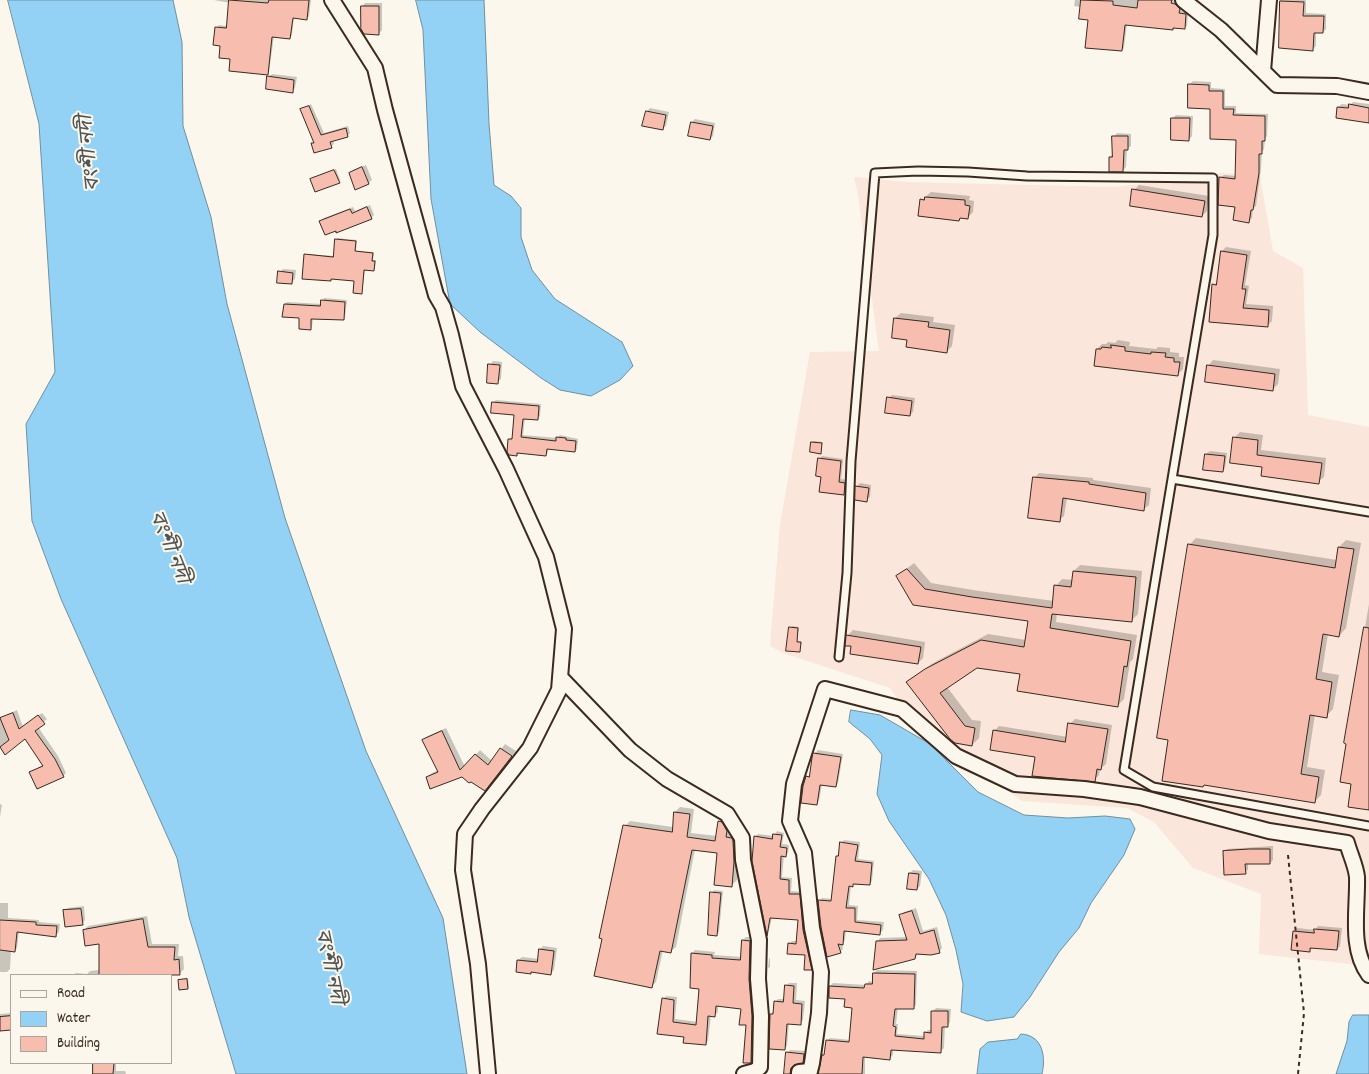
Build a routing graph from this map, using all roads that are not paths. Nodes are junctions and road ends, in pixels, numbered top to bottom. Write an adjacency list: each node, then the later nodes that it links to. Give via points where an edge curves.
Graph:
1 (332, 0): 9 (street, via 375,68 463,386 546,557 564,629)
2 (1184, 0): 4 (street)
3 (1269, 0): 4 (street)
4 (1263, 71): 5 (street, via 1277,85 1337,86)
5 (1369, 92)
6 (1172, 479): 7 (lane); 8 (lane, via 1212,235 1213,178 1036,177 958,171 875,173 851,461 847,573); 10 (lane, via 1124,770 1153,788)
7 (1369, 512)
8 (839, 657)
9 (560, 677): 12 (street, via 559,690 530,748 465,834 463,870 478,964); 13 (street, via 630,750 668,779 727,814 742,838 758,940 761,1016 760,1066)
10 (1369, 826)
11 (1369, 975): 14 (street, via 1360,956 1355,921 1357,875 1347,844 1270,830 1140,797 1015,784 956,756 902,709 825,689 794,784 790,821 804,853 812,928 821,972 812,1063 810,1070)
12 (488, 1074)
13 (744, 1074)
14 (799, 1074)

